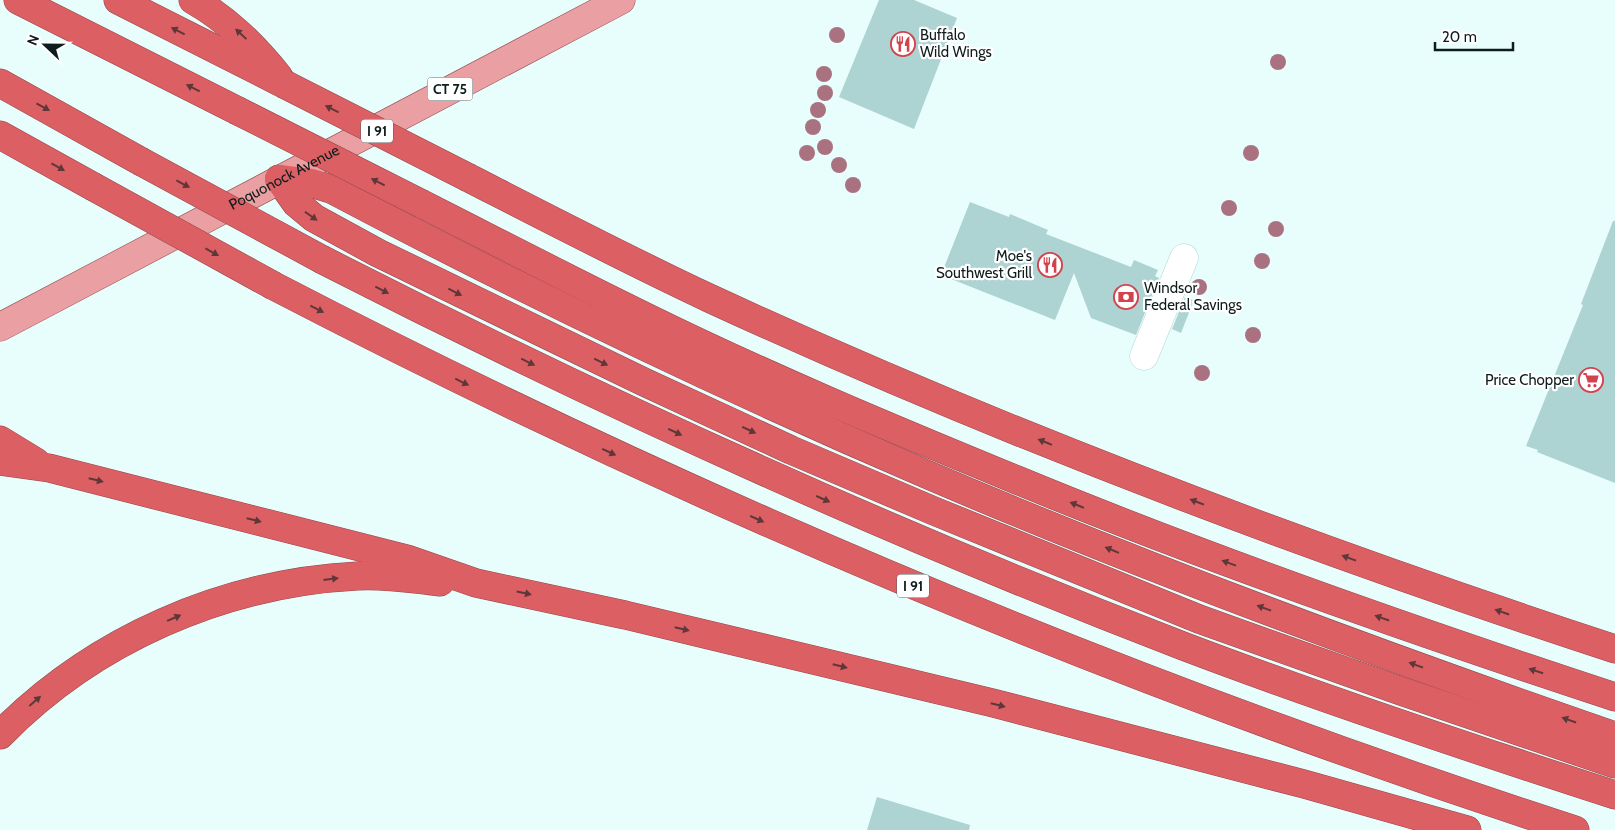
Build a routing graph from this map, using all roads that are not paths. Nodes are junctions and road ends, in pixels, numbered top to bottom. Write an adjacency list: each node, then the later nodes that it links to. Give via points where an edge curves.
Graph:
1 (18, 0): 17 (highway, one-way to 1, bridge, via 1355,609 1191,549 1017,481 810,392 650,319)
2 (118, 0): 6 (highway, I 91, one-way to 2)
3 (193, 0): 6 (highway, one-way to 3, via 239,32)
4 (621, 0): 8 (main road, Poquonock Avenue / CT 75)
5 (0, 83): 21 (highway, one-way to 21, bridge, via 323,260 594,394 780,480 924,542 1238,666)
6 (284, 84): 16 (highway, I 91, one-way to 6, bridge, via 1257,525 903,383 708,297)
7 (0, 135): 23 (highway, I 91, one-way to 23, bridge, via 274,286 396,349 675,483 909,584 1207,702 1386,767)
8 (279, 179): 10 (main road, Poquonock Avenue / CT 75); 19 (highway, one-way to 8, via 1267,610 1018,512 848,440 635,343 453,254 331,189); 20 (highway, one-way to 20, via 296,203 314,218 378,253 791,450 1200,619)
9 (1191, 260): 11 (lane)
10 (0, 327)
11 (1151, 358)
12 (0, 440): 14 (highway)
13 (0, 461): 14 (highway)
14 (49, 468): 15 (highway, one-way to 15, via 407,559)
15 (476, 583): 18 (highway, one-way to 15, via 45,692 87,662 153,627 213,603 277,587 355,576); 22 (highway, one-way to 22, via 808,658 993,704 1286,779)
16 (1615, 650)
17 (1615, 697)
18 (0, 735)
19 (1615, 736)
20 (1615, 764)
21 (1615, 794)
22 (1468, 830)
23 (1575, 830)

